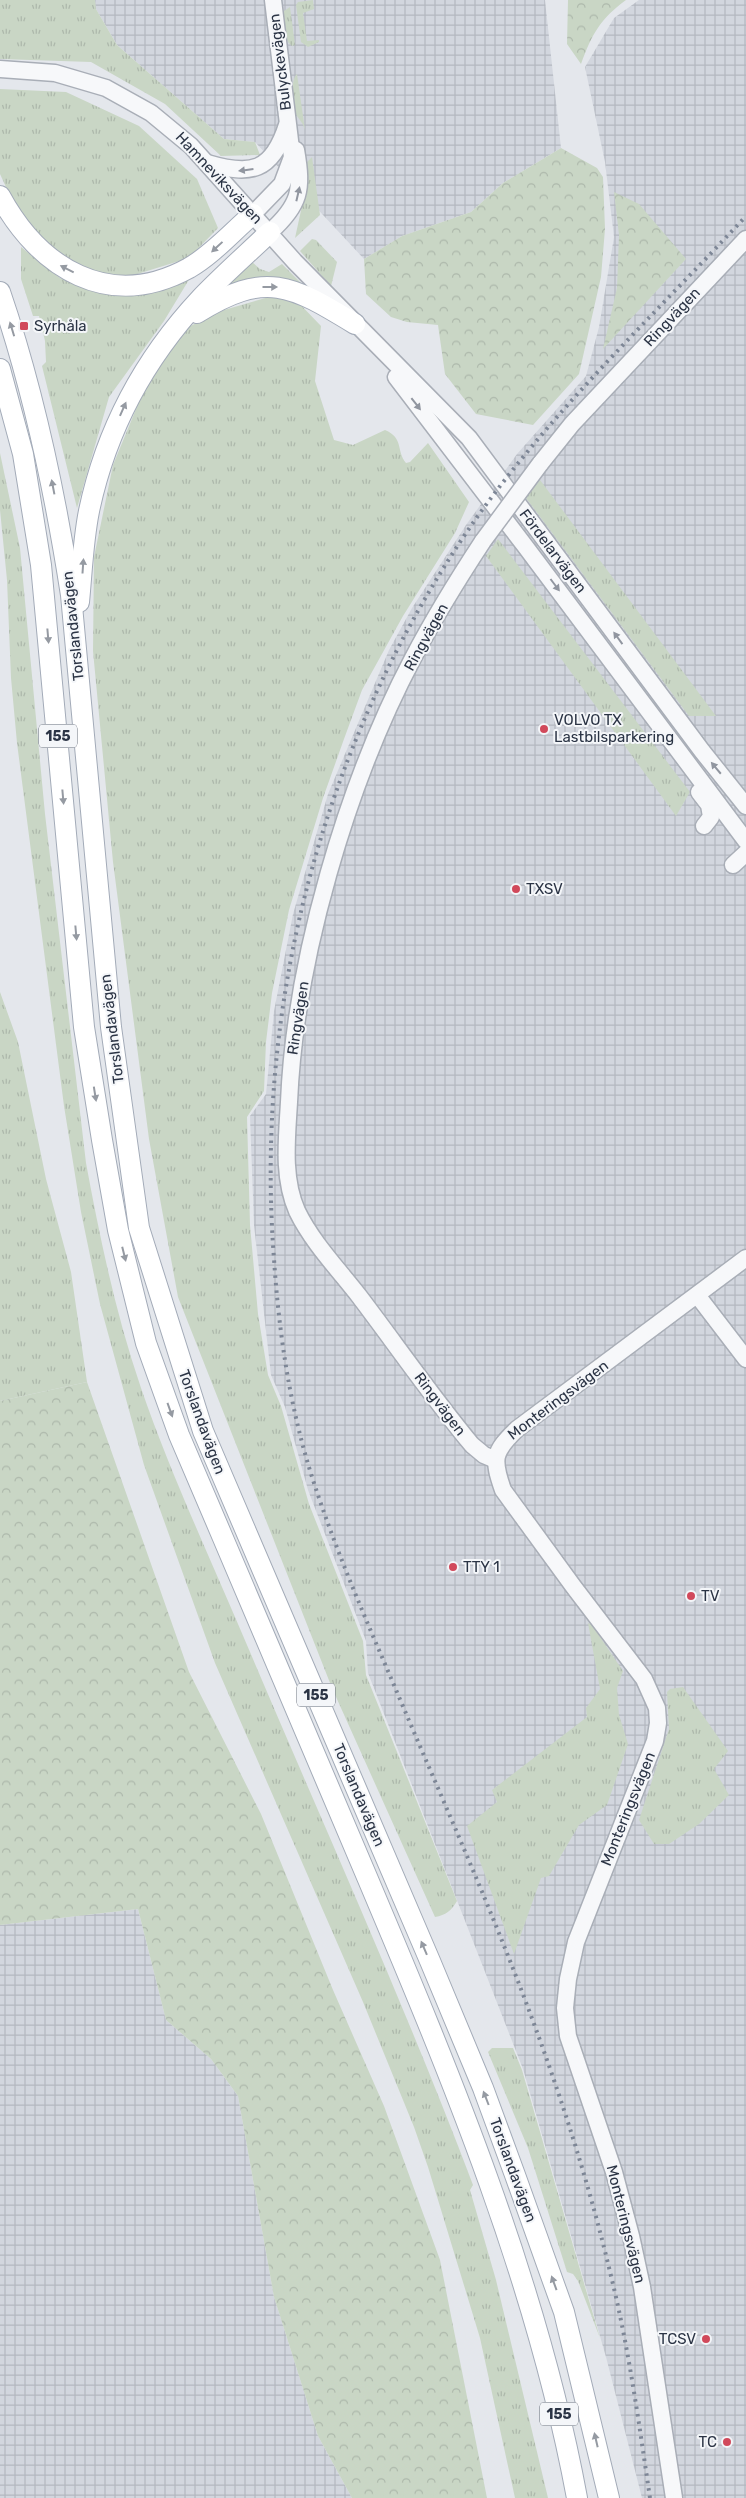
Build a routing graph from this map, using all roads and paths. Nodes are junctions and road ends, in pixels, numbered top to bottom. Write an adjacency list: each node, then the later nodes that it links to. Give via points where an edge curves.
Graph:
1 (273, 0): 3 (street, Bulyckevägen)
2 (3, 69): 4 (street, Hamneviksvägen, via 56,73 128,98 172,127)
3 (289, 130): 4 (street, Bulyckevägen, one-way to 4, via 273,155 256,168 238,171); 6 (street, Bulyckevägen, via 292,157 286,176 276,192); 7 (street, Bulyckevägen, one-way to 3, via 293,208 300,187 295,143)
4 (207, 163): 6 (street, Hamneviksvägen)
5 (0, 196): 6 (main road, one-way to 5, via 213,251 183,270 154,281 112,284 77,274 50,259 26,236)
6 (253, 214): 7 (street, Hamneviksvägen)
7 (270, 232): 10 (street, Fördelarvägen); 11 (main road)
8 (746, 239): 27 (street, Ringvägen, bridge, via 572,424 483,541 413,658 396,693 336,849 314,930 292,1051 287,1176 298,1211 337,1269 462,1433 484,1455)
9 (0, 292): 15 (main road, Torslandavägen / 155, one-way to 9, via 71,595 53,488 37,415)
10 (355, 324): 11 (main road, one-way to 10, via 232,294 270,286 308,296); 16 (street, Fördelarvägen, one-way to 16); 17 (street, Fördelarvägen, one-way to 10, via 469,438)
11 (178, 325): 15 (main road, one-way to 11, via 79,602 89,510 104,455 127,402 140,377)
12 (0, 369): 14 (main road, Torslandavägen / 155, via 23,454)
13 (0, 418): 14 (main road, via 33,558)
14 (43, 587): 28 (main road, Torslandavägen / 155, one-way to 28, via 84,1027 118,1230 146,1343 179,1435 457,2093 532,2313 564,2430)
15 (79, 688): 29 (main road, Torslandavägen / 155, one-way to 15, via 564,2312 515,2175 430,1962 203,1432 139,1228 111,1027)
16 (686, 761): 20 (street, Fördelarvägen, via 689,778 709,805 711,817); 21 (street, Fördelarvägen)
17 (736, 792): 18 (street, Fördelarvägen); 19 (street, Fördelarvägen)
18 (746, 806)
19 (746, 814)
20 (704, 826)
21 (746, 841)
22 (746, 853): 23 (street)
23 (739, 865)
24 (746, 1258): 25 (street, Monteringsvägen)
25 (697, 1295): 26 (street); 27 (street, Monteringsvägen, via 517,1430 499,1446)
26 (746, 1360)
27 (496, 1460): 30 (street, Monteringsvägen, via 503,1490 644,1678 657,1708 655,1741 576,1942 565,2008 571,2043 614,2172 642,2287)
28 (577, 2498)
29 (608, 2498)
30 (674, 2498)

